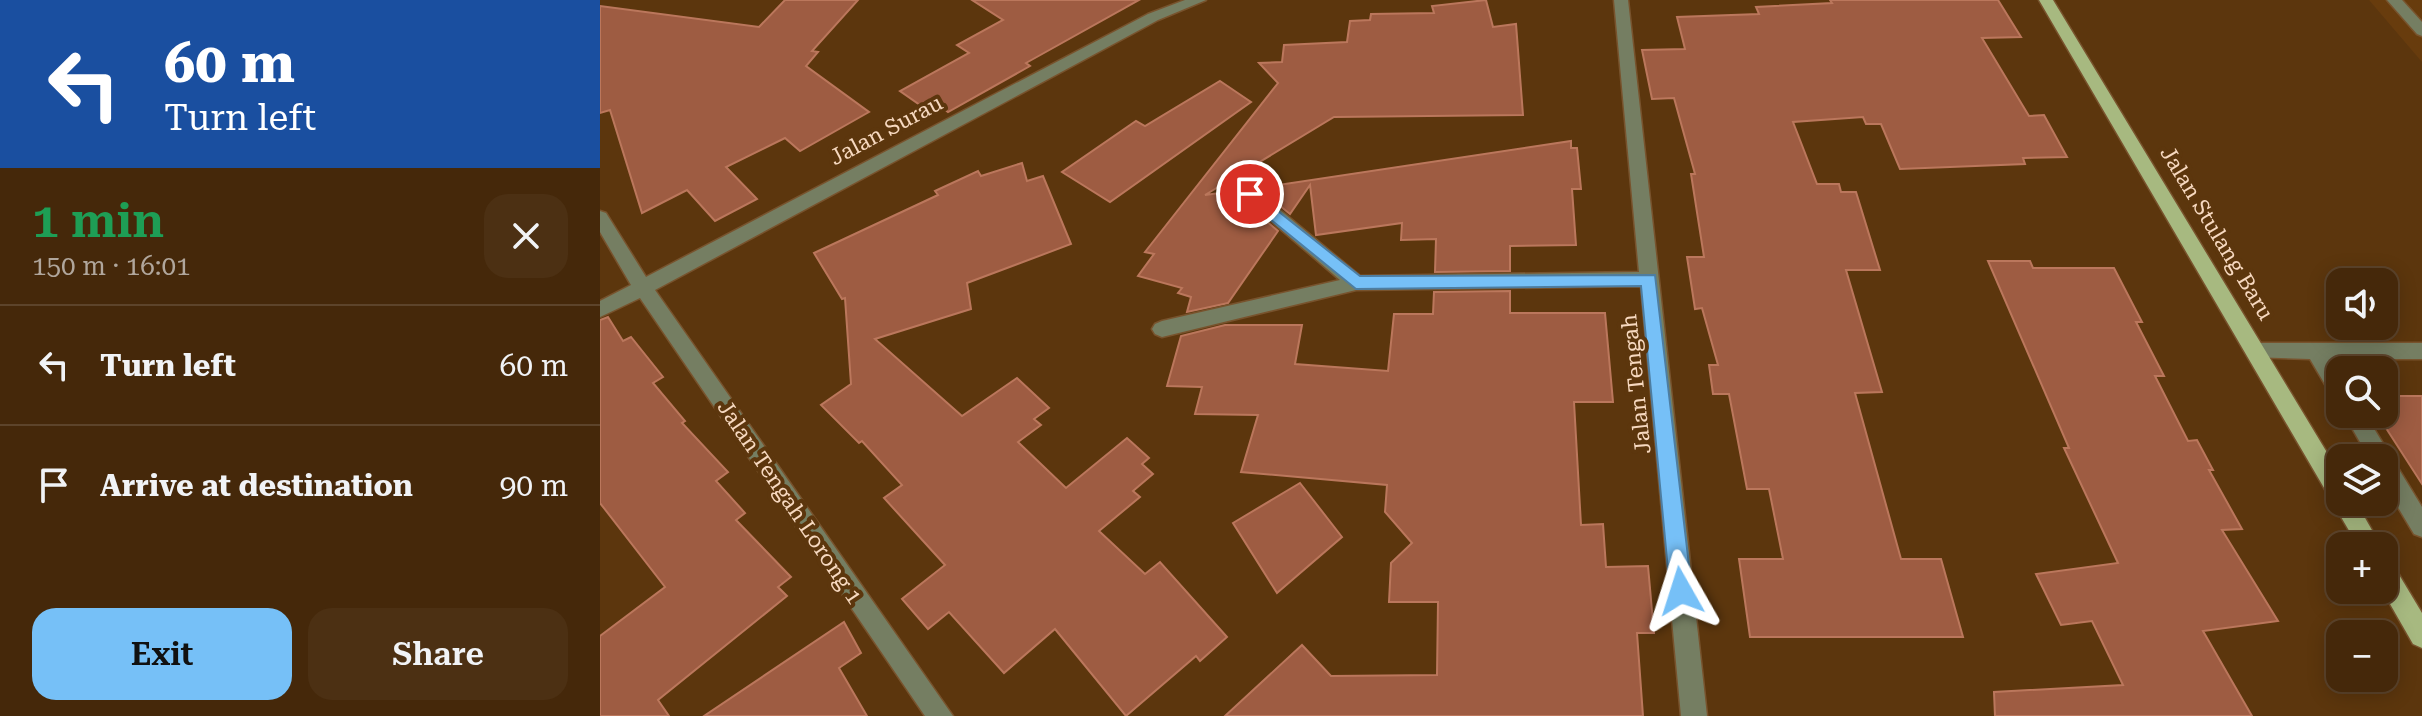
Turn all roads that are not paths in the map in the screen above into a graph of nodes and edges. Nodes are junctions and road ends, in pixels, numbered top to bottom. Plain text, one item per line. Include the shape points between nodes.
1 (1199, 0) edge
2 (1621, 0) edge
3 (2046, 0) edge
4 (2394, 0) edge
5 (2422, 31) edge
6 (1250, 194) dead end
7 (600, 217) edge
8 (1649, 279) junction
9 (1356, 283) junction
10 (642, 286) junction
11 (600, 310) edge
12 (1162, 329) dead end
13 (2257, 351) junction
14 (2316, 351) junction
15 (2422, 351) edge
16 (2326, 368) edge
17 (2326, 470) edge
18 (2398, 487) edge
19 (2422, 527) edge
20 (2398, 595) edge
21 (2422, 636) edge
22 (940, 716) edge
23 (1694, 716) edge

1 - 10 street, Jalan Surau via 1153,17
2 - 8 street, Jalan Tengah
3 - 13 main road, Jalan Stulang Baru
4 - 5 street
6 - 9 street
7 - 10 street, Jalan Tengah Lorong 1
8 - 9 street
8 - 23 street, Jalan Tengah
9 - 12 street
10 - 11 street, Jalan Surau
10 - 22 street, Jalan Tengah Lorong 1
13 - 14 street
13 - 17 main road, Jalan Stulang Baru
14 - 15 street
14 - 16 street
18 - 19 street
20 - 21 main road

